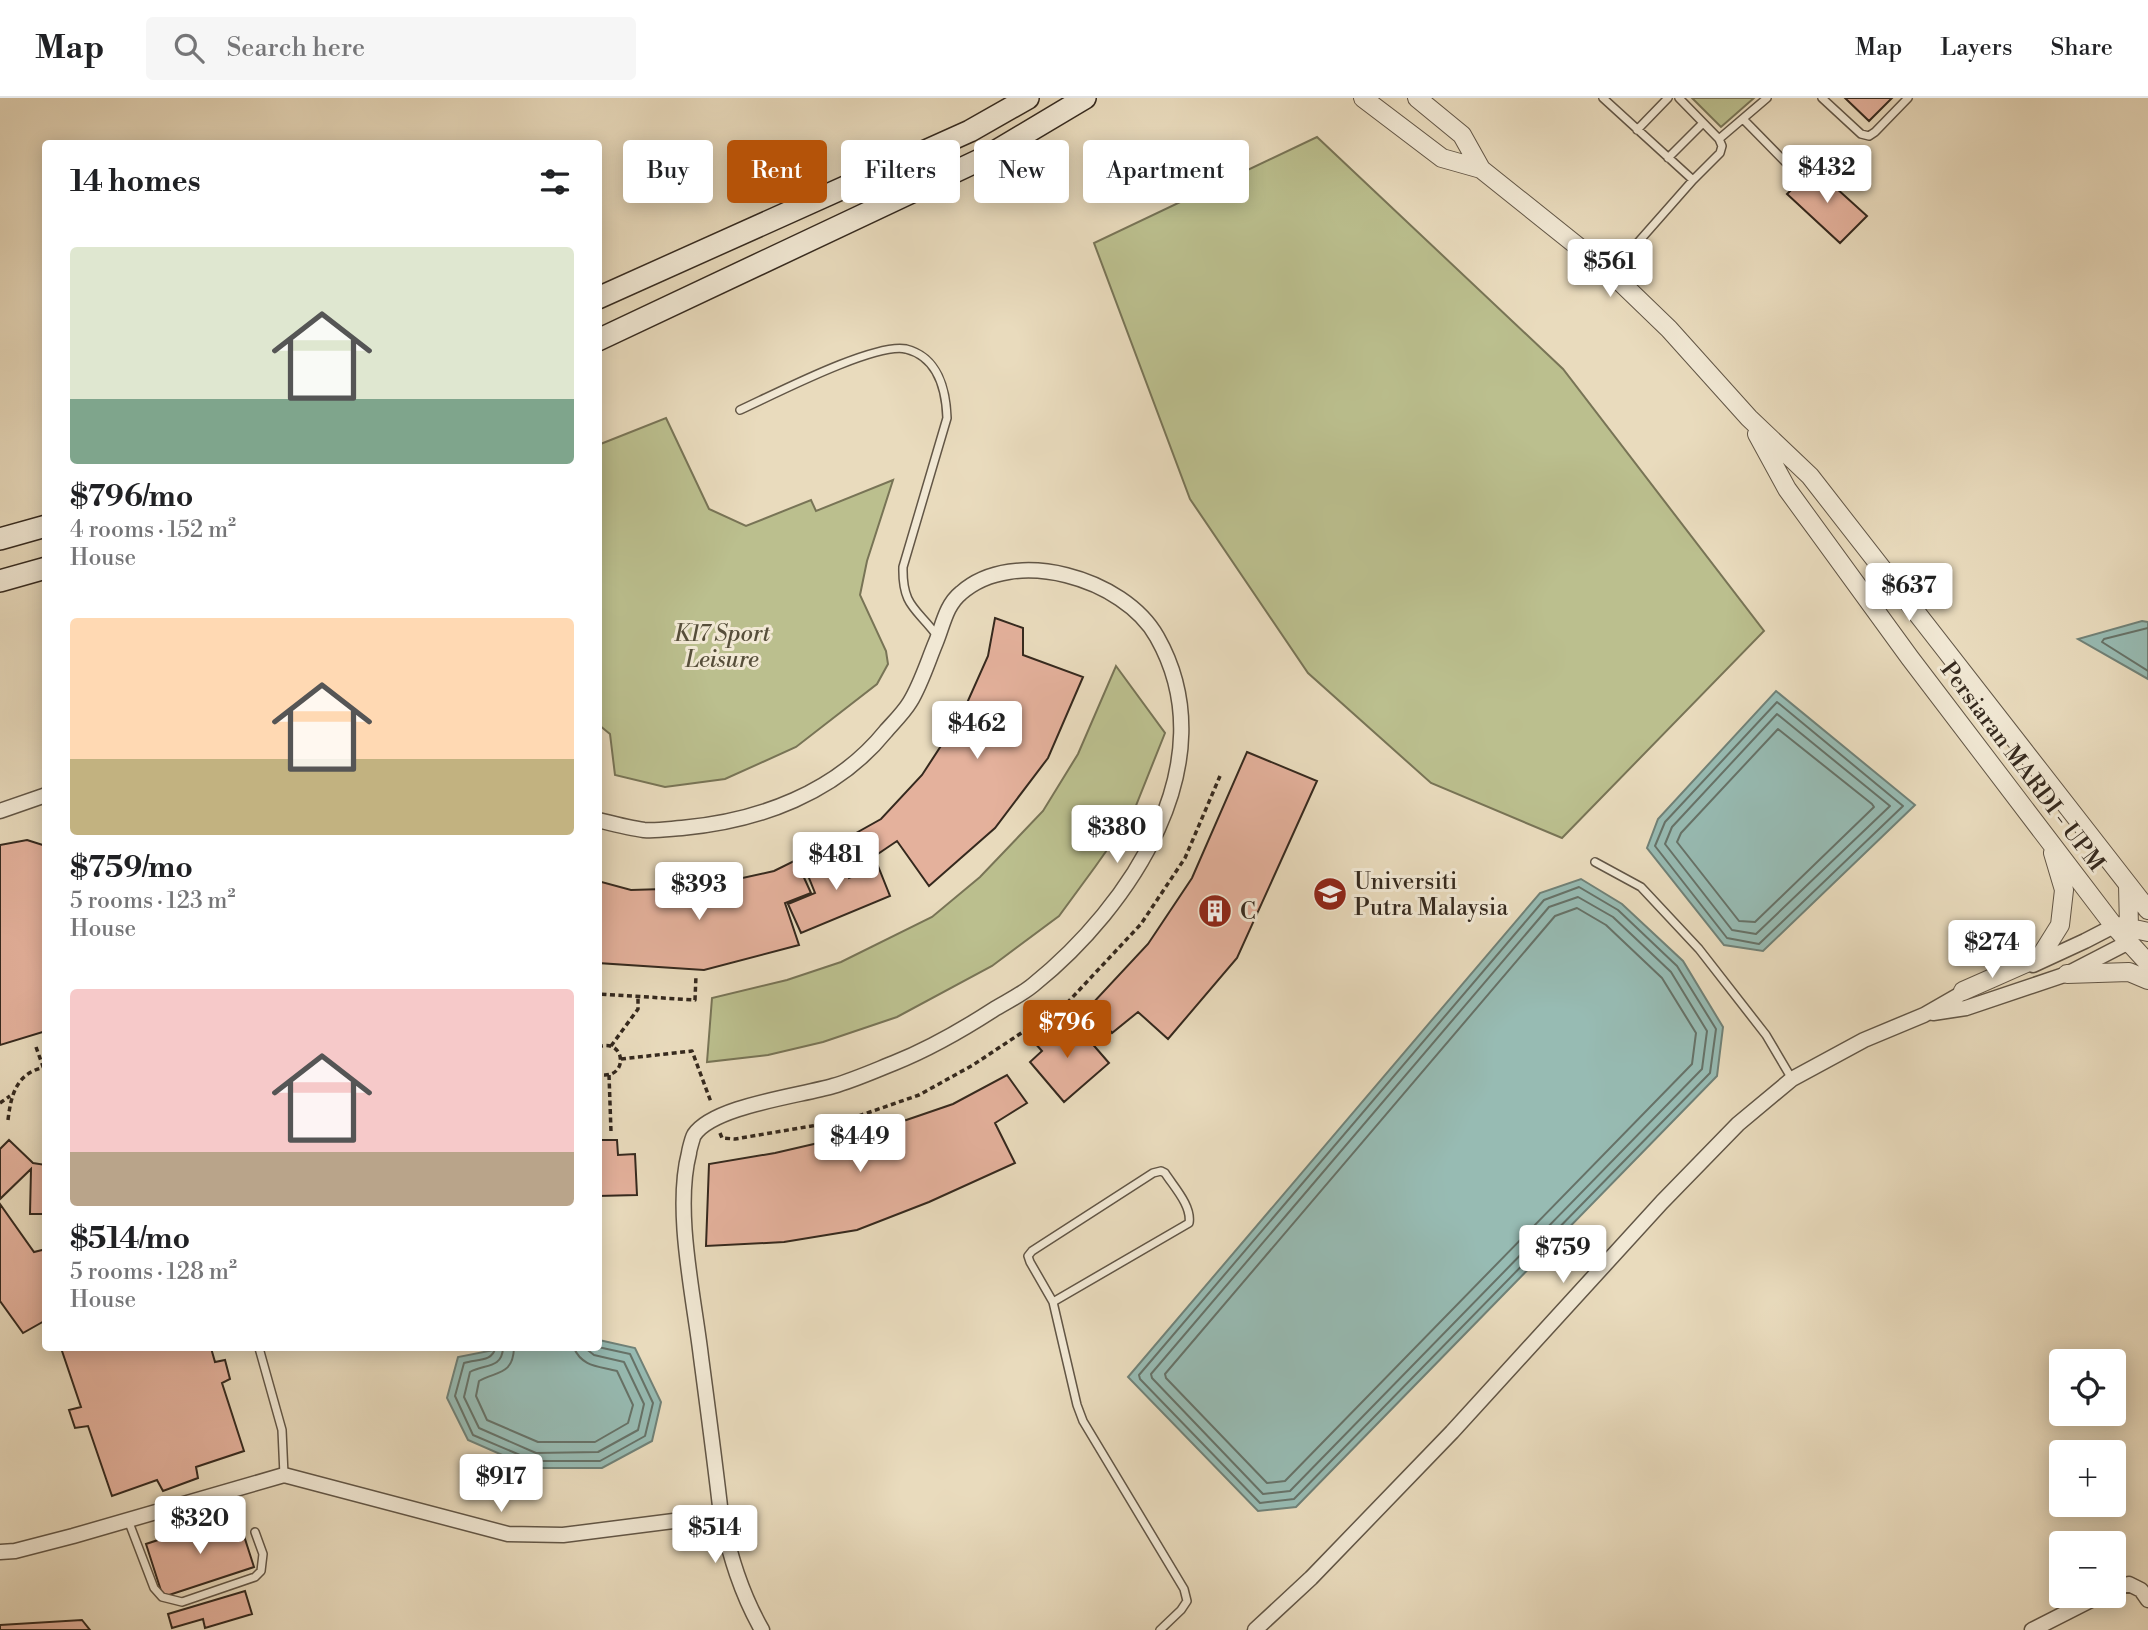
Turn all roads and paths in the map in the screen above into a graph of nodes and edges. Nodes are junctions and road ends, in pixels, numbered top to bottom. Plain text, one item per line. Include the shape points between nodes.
1 (1028, 98) edge
2 (1085, 98) edge
3 (1363, 98) edge
4 (1417, 98) edge
5 (1603, 98) edge
6 (1668, 98) edge
7 (1679, 98) edge
8 (1767, 98) edge
9 (1822, 98) edge
10 (1908, 98) edge
11 (1743, 119) junction
12 (1703, 123) junction
13 (1637, 130) junction
14 (1719, 139) junction
15 (1668, 158) junction
16 (1481, 169) junction
17 (1797, 174) dead end
18 (1693, 180) junction
19 (1611, 273) junction
20 (602, 296) edge
21 (602, 338) edge
22 (740, 410) dead end
23 (1749, 418) junction
24 (42, 527) edge
25 (0, 540) edge
26 (42, 569) edge
27 (0, 581) edge
28 (938, 638) junction
29 (42, 796) edge
30 (0, 811) edge
31 (602, 821) edge
32 (2049, 840) junction
33 (1595, 862) dead end
34 (2128, 885) junction
35 (2148, 910) edge
36 (2123, 932) junction
37 (2148, 932) edge
38 (2148, 964) edge
39 (2067, 974) junction
40 (696, 975) dead end
41 (2148, 980) edge
42 (1963, 991) junction
43 (602, 994) edge
44 (638, 996) junction
45 (1924, 1015) junction
46 (611, 1046) junction
47 (36, 1047) dead end
48 (602, 1047) edge
49 (621, 1059) junction
50 (42, 1062) edge
51 (42, 1068) edge
52 (602, 1074) edge
53 (609, 1075) junction
54 (1792, 1079) junction
55 (11, 1096) junction
56 (0, 1103) edge
57 (716, 1117) junction
58 (8, 1120) dead end
59 (611, 1132) dead end
60 (1054, 1302) junction
61 (259, 1351) edge
62 (284, 1475) junction
63 (721, 1515) junction
64 (128, 1520) junction
65 (255, 1532) dead end
66 (0, 1552) edge
67 (2126, 1585) edge
68 (2148, 1600) edge
69 (2081, 1608) edge
70 (2056, 1625) edge
71 (762, 1630) edge
72 (1160, 1630) edge
73 (1255, 1630) edge
74 (2032, 1630) edge

1 - 20 main road via 970,131
2 - 21 main road via 986,157
3 - 16 street, Persiaran MARDI - UPM via 1441,158
4 - 16 street, Persiaran MARDI - UPM via 1462,135
5 - 13 lane
6 - 13 lane
7 - 12 lane
8 - 11 lane
9 - 10 lane via 1861,134 1868,135
11 - 14 lane
11 - 17 lane
12 - 14 lane
12 - 15 lane
13 - 15 lane
14 - 18 lane via 1720,153
15 - 18 lane
16 - 19 street, Persiaran MARDI - UPM
18 - 19 lane
19 - 23 street, Persiaran MARDI - UPM
22 - 28 lane via 879,352 905,349 923,357 938,374 947,418 902,567 908,603
23 - 32 street, Persiaran MARDI - UPM via 1787,489
23 - 34 street, Persiaran MARDI - UPM via 1810,476
24 - 25 main road
26 - 27 main road
28 - 31 street via 910,703 867,755 835,779 798,799 717,825 648,831
28 - 57 street via 956,597 980,578 1004,571 1062,574 1128,604 1152,629 1167,655 1178,696 1183,729 1166,813 1111,907 1031,987 900,1061 835,1086
29 - 30 street
32 - 36 street, Persiaran MARDI - UPM
32 - 42 street via 2064,890 2060,925 2040,957
33 - 54 lane via 1641,887 1699,949 1766,1035
34 - 35 street, Persiaran MARDI - UPM
34 - 36 street
36 - 37 street
36 - 38 street, Persiaran MARDI - UPM
36 - 39 street
36 - 42 street via 2085,941
39 - 41 street via 2129,972
39 - 45 street via 1966,1008
40 - 44 path via 695,1000
42 - 45 street
43 - 44 path
44 - 46 path via 638,1009
45 - 54 street via 1864,1040
46 - 48 path
46 - 49 path
47 - 50 path
49 - 53 path via 618,1069
49 - 57 path via 692,1051
51 - 55 path via 25,1075
52 - 53 path
53 - 59 path
54 - 73 street via 1738,1124 1452,1432
55 - 56 path
55 - 58 path
57 - 63 street via 693,1135 684,1192
60 - 60 lane via 1030,1262 1032,1251 1153,1173 1165,1173 1187,1209 1189,1223
60 - 72 lane via 1083,1421 1184,1589 1187,1601
61 - 62 lane via 282,1430
62 - 63 street via 508,1534 563,1535
62 - 64 street
63 - 71 street via 735,1571
64 - 65 lane via 154,1588 162,1597 182,1602 255,1577 264,1563
64 - 66 street
67 - 68 street via 2141,1590
69 - 70 street
70 - 74 street

